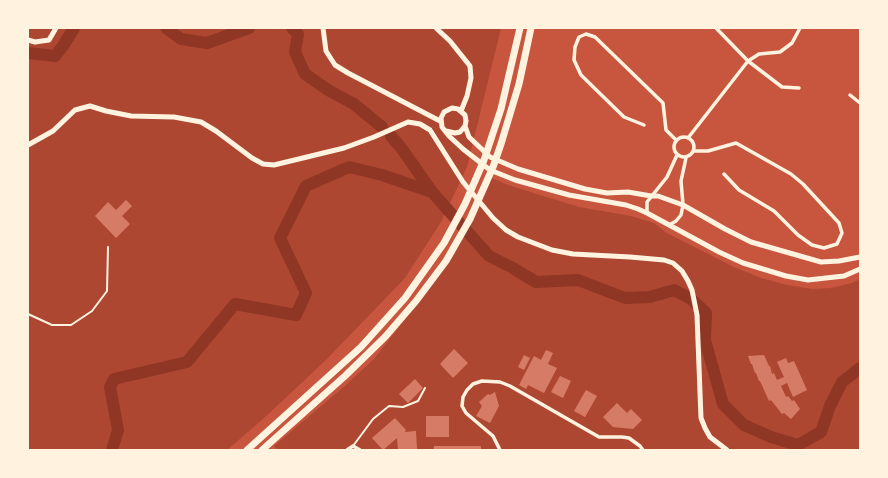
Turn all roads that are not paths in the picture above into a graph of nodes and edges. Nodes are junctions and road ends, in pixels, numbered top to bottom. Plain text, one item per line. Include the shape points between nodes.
1 (56, 28) edge
2 (323, 28) edge
3 (436, 28) edge
4 (520, 28) edge
5 (531, 28) edge
6 (716, 28) edge
7 (800, 28) edge
8 (28, 40) edge
9 (748, 61) junction
10 (799, 88) dead end
11 (850, 95) dead end
12 (860, 103) edge
13 (461, 111) junction
14 (440, 121) junction
15 (465, 126) junction
16 (644, 126) dead end
17 (446, 131) junction
18 (688, 138) junction
19 (676, 140) junction
20 (28, 144) edge
21 (694, 151) junction
22 (677, 155) junction
23 (686, 158) junction
24 (724, 174) dead end
25 (651, 196) junction
26 (683, 205) junction
27 (647, 213) junction
28 (669, 224) junction
29 (108, 247) dead end
30 (860, 257) edge
31 (860, 269) edge
32 (28, 314) edge
33 (425, 388) dead end
34 (353, 446) junction
35 (247, 450) edge
36 (262, 450) edge
37 (347, 450) edge
38 (360, 450) edge
39 (500, 450) edge
40 (644, 450) edge
41 (727, 450) edge

1 - 8 main road via 48,40
2 - 14 main road via 326,51 335,65
3 - 13 main road via 470,66 471,78
4 - 35 highway via 509,80 484,160 444,243 404,298 361,347
5 - 36 highway via 519,84 501,144 484,190 446,261 416,301 366,355
6 - 9 street
7 - 9 street via 792,44 780,52 760,54
9 - 10 street via 782,87
9 - 18 street
11 - 12 street
13 - 14 main road via 452,108 446,110
13 - 15 main road via 466,118
14 - 17 main road
15 - 17 main road via 460,132
15 - 25 main road via 469,136 490,156 518,169 585,189
16 - 19 street via 624,117 581,75 574,60 575,47 580,37 586,34 595,36 663,103 666,130
17 - 27 main road via 463,149 490,170 547,190 626,205
18 - 19 street
18 - 21 street via 692,141
19 - 22 street via 674,150
20 - 41 main road via 52,131 75,110 90,106 131,116 174,117 201,122 216,130 252,158 274,166 344,148 408,122 425,126 463,182 493,218 518,237 552,250 573,254 664,260 673,263 682,271 692,290 696,309 700,347 701,418 710,437
21 - 23 street
21 - 24 street via 708,151 736,144 791,174 839,223 842,233 837,244 824,248 812,245 774,211 739,190
22 - 23 street
22 - 25 street via 667,177
23 - 26 street via 681,181
25 - 26 main road
25 - 27 street via 646,202
26 - 28 street via 681,215
26 - 30 main road via 751,242 821,262
27 - 28 main road
28 - 31 main road via 743,263 786,276 808,280 844,276
29 - 32 lane via 107,291 92,311 72,325 52,325
33 - 34 lane via 418,401 403,407 389,406 373,419
34 - 37 street
34 - 38 street
39 - 40 street via 493,436 466,413 462,406 463,397 473,384 482,381 500,382 598,437 629,438

